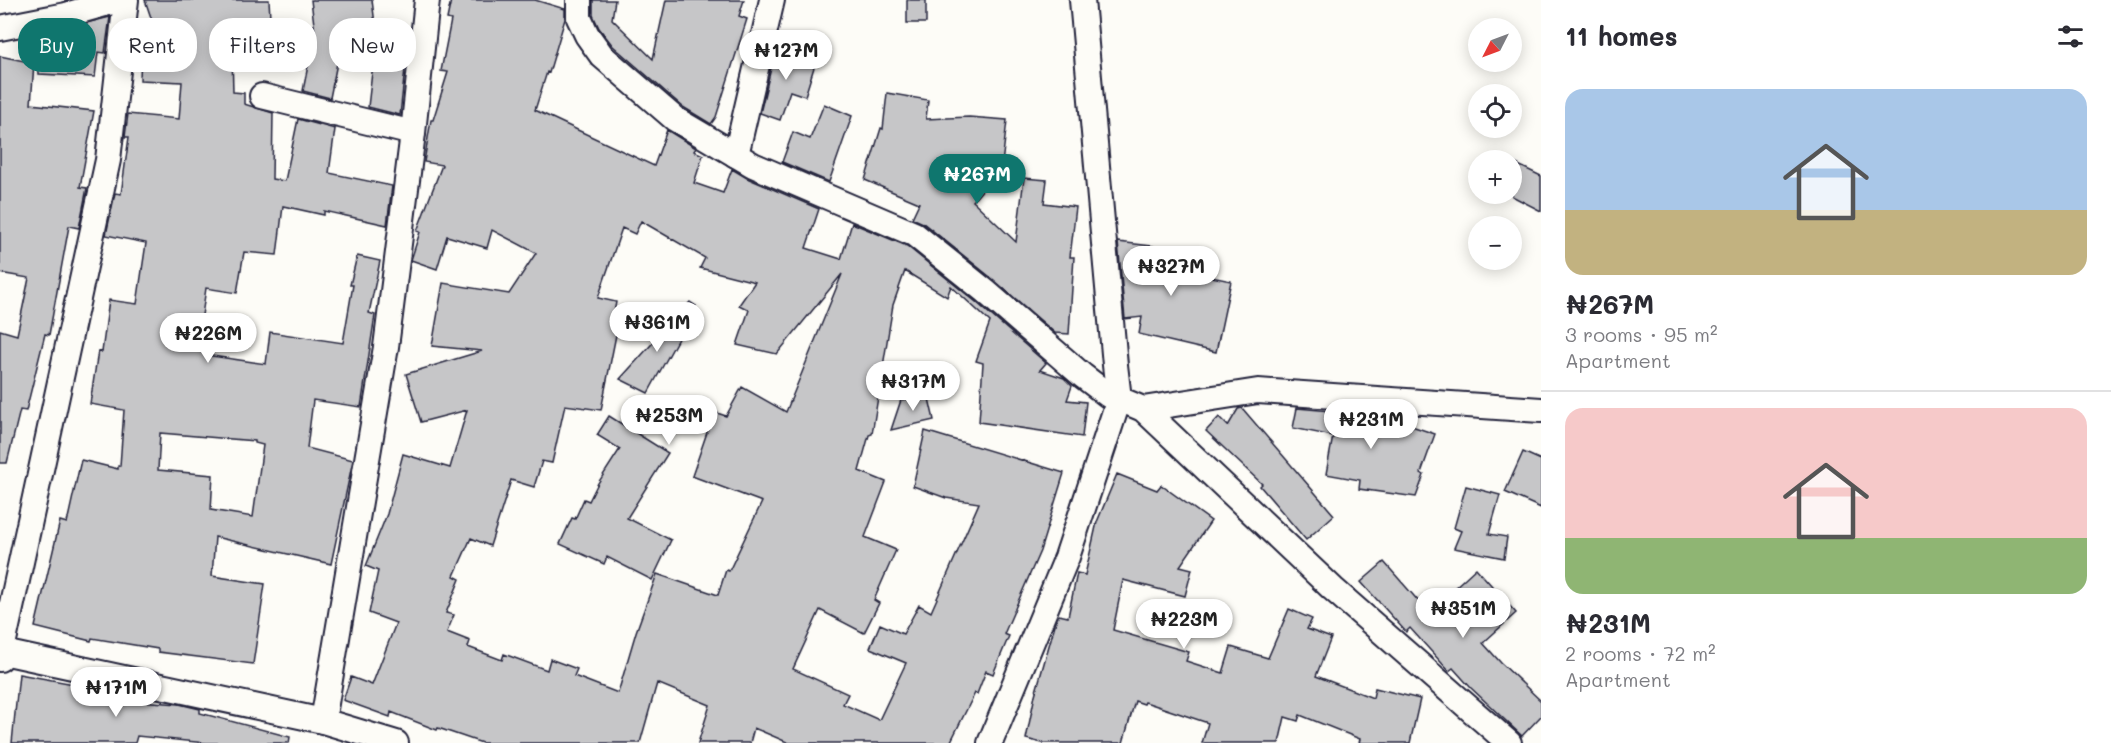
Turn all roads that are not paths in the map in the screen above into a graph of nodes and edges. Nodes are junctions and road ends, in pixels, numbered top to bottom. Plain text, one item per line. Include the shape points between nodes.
1 (119, 0) edge
2 (126, 0) edge
3 (427, 0) edge
4 (579, 0) edge
5 (772, 0) edge
6 (1082, 0) edge
7 (0, 28) edge
8 (262, 96) dead end
9 (413, 133) junction
10 (736, 155) junction
11 (1119, 399) junction
12 (1143, 409) junction
13 (1541, 411) edge
14 (1, 656) edge
15 (323, 721) junction
16 (396, 743) edge
17 (990, 743) edge
18 (1509, 743) edge

1 - 7 street
2 - 14 street via 108,160
3 - 9 street
4 - 10 street via 579,18 602,56 675,119
5 - 10 street
6 - 11 street
8 - 9 street
9 - 15 street via 386,347
10 - 11 street via 914,234 1083,376
11 - 12 street
11 - 17 street via 1067,557
12 - 13 street via 1258,391
12 - 18 street via 1333,589
14 - 15 street
15 - 16 street

